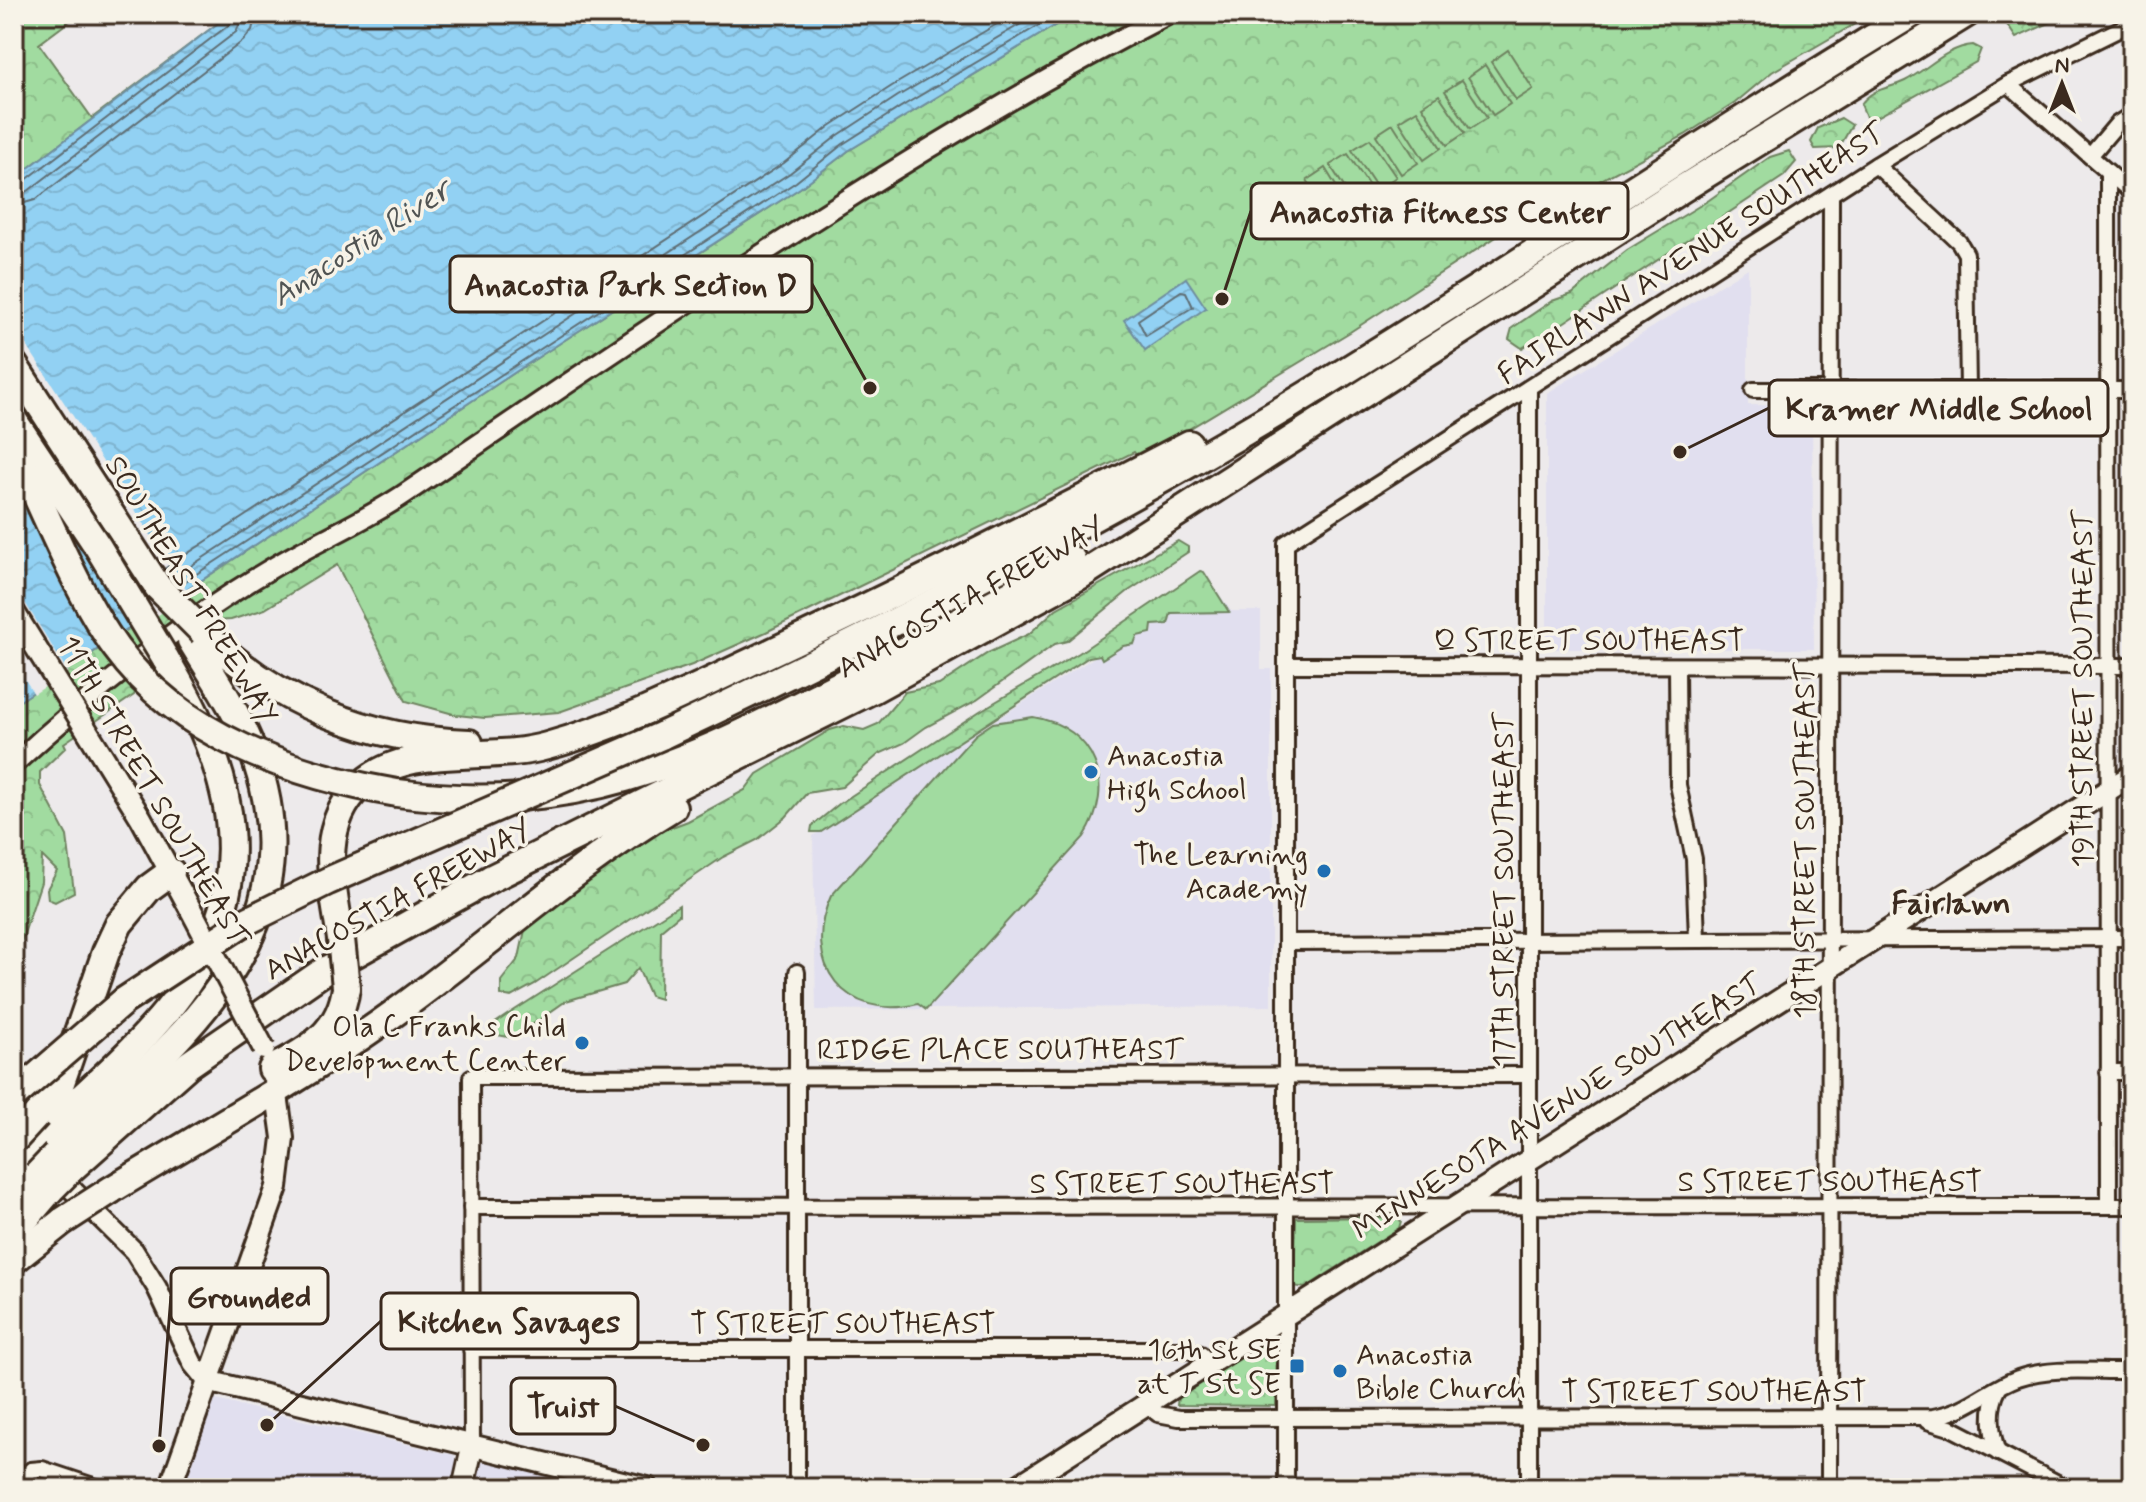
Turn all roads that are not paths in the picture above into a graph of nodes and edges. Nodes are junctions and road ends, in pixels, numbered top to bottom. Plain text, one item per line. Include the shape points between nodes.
1 (1169, 14) edge
2 (1912, 14) edge
3 (1966, 14) edge
4 (2132, 23) edge
5 (2008, 84) junction
6 (2132, 114) edge
7 (2090, 156) junction
8 (1876, 165) junction
9 (2108, 172) junction
10 (2132, 193) edge
11 (1831, 194) junction
12 (1430, 320) junction
13 (14, 365) edge
14 (1529, 388) junction
15 (1753, 390) dead end
16 (1831, 390) junction
17 (1968, 390) junction
18 (2108, 390) junction
19 (2132, 390) edge
20 (1348, 406) junction
21 (14, 421) edge
22 (14, 447) edge
23 (14, 612) edge
24 (197, 636) junction
25 (1286, 665) junction
26 (1529, 666) junction
27 (1677, 666) junction
28 (1830, 666) junction
29 (2108, 666) junction
30 (2132, 666) edge
31 (830, 712) junction
32 (625, 717) junction
33 (14, 764) edge
34 (2132, 775) edge
35 (2108, 790) junction
36 (171, 872) junction
37 (1829, 938) junction
38 (1874, 938) junction
39 (2108, 938) junction
40 (2132, 938) edge
41 (1530, 939) junction
42 (1697, 939) junction
43 (1287, 942) junction
44 (1830, 969) junction
45 (797, 972) dead end
46 (271, 1069) junction
47 (2108, 1072) junction
48 (2132, 1072) edge
49 (1529, 1075) junction
50 (797, 1076) junction
51 (1287, 1076) junction
52 (14, 1096) edge
53 (35, 1154) edge
54 (1529, 1160) junction
55 (14, 1204) edge
56 (2109, 1206) junction
57 (2132, 1206) edge
58 (471, 1207) junction
59 (1829, 1207) junction
60 (1452, 1208) junction
61 (1529, 1208) junction
62 (797, 1209) junction
63 (1286, 1209) junction
64 (14, 1232) edge
65 (14, 1260) edge
66 (1286, 1313) junction
67 (471, 1349) junction
68 (798, 1349) junction
69 (1210, 1363) junction
70 (2132, 1371) edge
71 (207, 1381) junction
72 (1999, 1388) junction
73 (1147, 1405) junction
74 (1529, 1417) junction
75 (1829, 1417) junction
76 (1286, 1418) junction
77 (1908, 1418) junction
78 (472, 1448) junction
79 (1998, 1453) junction
80 (16, 1488) edge
81 (99, 1488) edge
82 (170, 1488) edge
83 (463, 1488) edge
84 (647, 1488) edge
85 (797, 1488) edge
86 (1015, 1488) edge
87 (1286, 1488) edge
88 (1529, 1488) edge
89 (1829, 1488) edge
90 (2067, 1488) edge

1 - 33 street via 854,194 392,502 219,601 167,635
2 - 12 highway, ANACOSTIA FREEWAY
3 - 20 highway, ANACOSTIA FREEWAY via 1682,189
4 - 5 street, FAIRLAWN AVENUE SOUTHEAST
5 - 7 street
5 - 8 street, FAIRLAWN AVENUE SOUTHEAST
6 - 7 street
7 - 9 street
8 - 11 street, FAIRLAWN AVENUE SOUTHEAST
8 - 17 street via 1966,254
9 - 10 street
9 - 18 street, 19TH STREET SOUTHEAST
11 - 14 street, FAIRLAWN AVENUE SOUTHEAST
11 - 16 street, 18TH STREET SOUTHEAST
12 - 32 highway via 968,558
12 - 52 highway, ANACOSTIA FREEWAY, bridge via 1234,438 866,637 661,736 243,923 124,1001
13 - 24 highway, SOUTHEAST FREEWAY, bridge via 158,587
14 - 25 street, FAIRLAWN AVENUE SOUTHEAST via 1286,543
14 - 26 street, 17TH STREET SOUTHEAST
15 - 16 street
16 - 17 street
16 - 28 street, 18TH STREET SOUTHEAST
17 - 18 street
18 - 19 street
18 - 29 street, 19TH STREET SOUTHEAST
20 - 22 highway, bridge via 977,612 679,762 613,783 479,799 397,793 329,778 262,755 190,719 153,690 102,626
20 - 31 highway, ANACOSTIA FREEWAY via 1081,575
21 - 53 highway, SOUTHEAST FREEWAY, bridge via 104,557 206,730 225,785 230,844 223,902 209,946 178,996
23 - 36 main road, 11TH STREET SOUTHEAST, bridge
24 - 32 highway via 286,695 339,719 395,735 465,743 524,741
24 - 53 highway, SOUTHEAST FREEWAY via 260,775 268,857 257,916 233,972 199,1018
25 - 26 street, Q STREET SOUTHEAST
25 - 43 street
26 - 27 street, Q STREET SOUTHEAST
26 - 41 street, 17TH STREET SOUTHEAST
27 - 28 street, Q STREET SOUTHEAST
27 - 42 street via 1678,785 1694,859
28 - 29 street, Q STREET SOUTHEAST
28 - 37 street, 18TH STREET SOUTHEAST
29 - 30 street, Q STREET SOUTHEAST
29 - 35 street, 19TH STREET SOUTHEAST
31 - 46 highway via 591,859 409,1003
31 - 53 highway, ANACOSTIA FREEWAY via 476,887 324,971 188,1065
32 - 46 highway, bridge via 538,749 396,764 362,783 342,808 331,839 346,987 340,1012 310,1049
34 - 35 main road, MINNESOTA AVENUE SOUTHEAST
35 - 38 main road, MINNESOTA AVENUE SOUTHEAST
35 - 39 street, 19TH STREET SOUTHEAST
36 - 46 main road, 11TH STREET SOUTHEAST, bridge
36 - 53 highway via 149,888 119,924
37 - 38 street
37 - 42 street
37 - 44 street, 18TH STREET SOUTHEAST
38 - 39 street
38 - 44 main road, MINNESOTA AVENUE SOUTHEAST
39 - 40 street
39 - 47 street, 19TH STREET SOUTHEAST
41 - 42 street
41 - 43 street
41 - 49 street, 17TH STREET SOUTHEAST
43 - 51 street
44 - 54 main road, MINNESOTA AVENUE SOUTHEAST
44 - 59 street, 18TH STREET SOUTHEAST
45 - 50 street
46 - 65 highway, bridge
46 - 71 main road via 282,1126 281,1170
47 - 48 street
47 - 56 street, 19TH STREET SOUTHEAST
49 - 51 street, RIDGE PLACE SOUTHEAST
49 - 54 street, 17TH STREET SOUTHEAST
50 - 51 street, RIDGE PLACE SOUTHEAST
50 - 58 street, RIDGE PLACE SOUTHEAST via 471,1077
50 - 62 street
51 - 63 street
53 - 55 highway, SOUTHEAST FREEWAY
53 - 64 highway, ANACOSTIA FREEWAY
53 - 71 street via 134,1251
54 - 60 main road, MINNESOTA AVENUE SOUTHEAST
54 - 61 street, 17TH STREET SOUTHEAST
56 - 57 street, S STREET SOUTHEAST
56 - 59 street, S STREET SOUTHEAST
58 - 62 street, S STREET SOUTHEAST
58 - 67 street
59 - 61 street, S STREET SOUTHEAST
59 - 75 street, 18TH STREET SOUTHEAST
60 - 61 street, S STREET SOUTHEAST
60 - 63 street, S STREET SOUTHEAST
60 - 66 main road, MINNESOTA AVENUE SOUTHEAST
61 - 74 street, 17TH STREET SOUTHEAST
62 - 63 street, S STREET SOUTHEAST
62 - 68 street
63 - 66 street
66 - 69 main road, MINNESOTA AVENUE SOUTHEAST
66 - 76 street
67 - 68 street, T STREET SOUTHEAST
67 - 78 street
68 - 69 street, T STREET SOUTHEAST via 1184,1349
68 - 85 street
69 - 73 main road, MINNESOTA AVENUE SOUTHEAST
70 - 72 street, T STREET SOUTHEAST via 2041,1372
71 - 78 main road
71 - 82 main road
72 - 77 street, T STREET SOUTHEAST via 1954,1413
72 - 79 street via 1992,1415
73 - 76 street, T STREET SOUTHEAST via 1172,1418
73 - 86 main road, MINNESOTA AVENUE SOUTHEAST
74 - 75 street, T STREET SOUTHEAST
74 - 76 street, T STREET SOUTHEAST
74 - 88 street, 17TH STREET SOUTHEAST
75 - 77 street, T STREET SOUTHEAST
75 - 89 street, 18TH STREET SOUTHEAST
76 - 87 street
77 - 79 street via 1953,1429
78 - 83 main road
78 - 84 main road
79 - 90 street
80 - 81 street via 31,1470 42,1469

